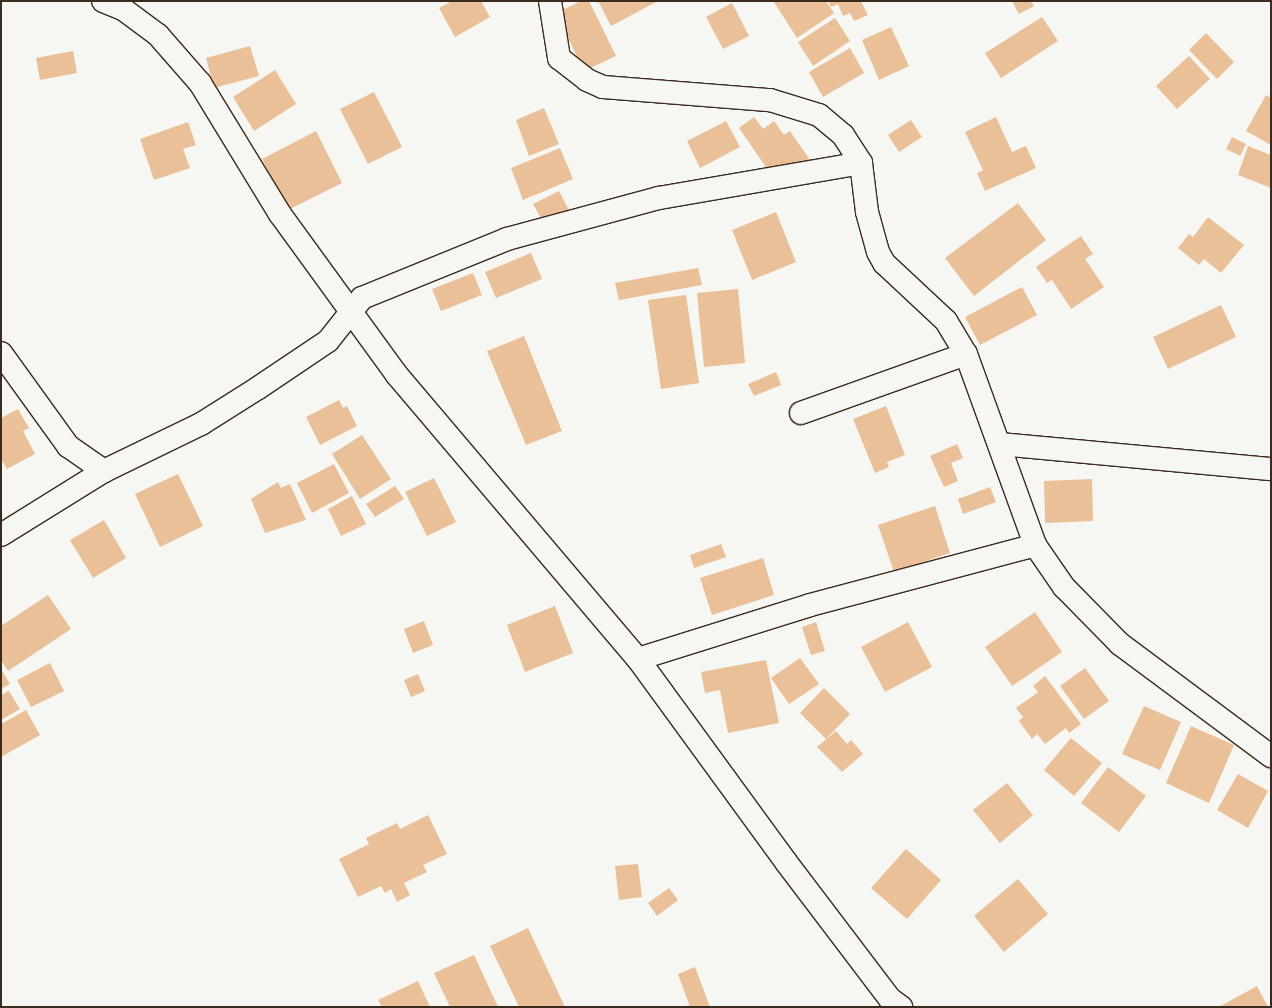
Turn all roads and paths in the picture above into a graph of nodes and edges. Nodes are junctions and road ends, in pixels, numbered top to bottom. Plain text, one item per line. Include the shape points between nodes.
1 (103, 1) edge
2 (550, 1) edge
3 (861, 164) junction
4 (350, 312) junction
5 (1, 353) edge
6 (966, 354) junction
7 (801, 413) dead end
8 (1000, 444) junction
9 (1271, 469) edge
10 (104, 471) junction
11 (1, 535) edge
12 (1036, 545) junction
13 (638, 659) junction
14 (1271, 756) edge
15 (901, 1007) edge

1 - 4 street via 123,9 158,35 200,83 280,214
2 - 3 street via 559,58 586,80 603,87 770,100 811,112 843,134
3 - 4 street via 659,198 507,238 362,298
3 - 6 street via 867,212 878,252 900,279 946,321
4 - 10 street via 328,341 258,388 201,424
4 - 13 street via 397,376
5 - 10 street via 68,446
6 - 7 street
6 - 8 street
8 - 9 street
8 - 12 street
10 - 11 street
12 - 13 street via 810,605
12 - 14 street via 1064,586 1120,644
13 - 15 street via 786,862 890,999

